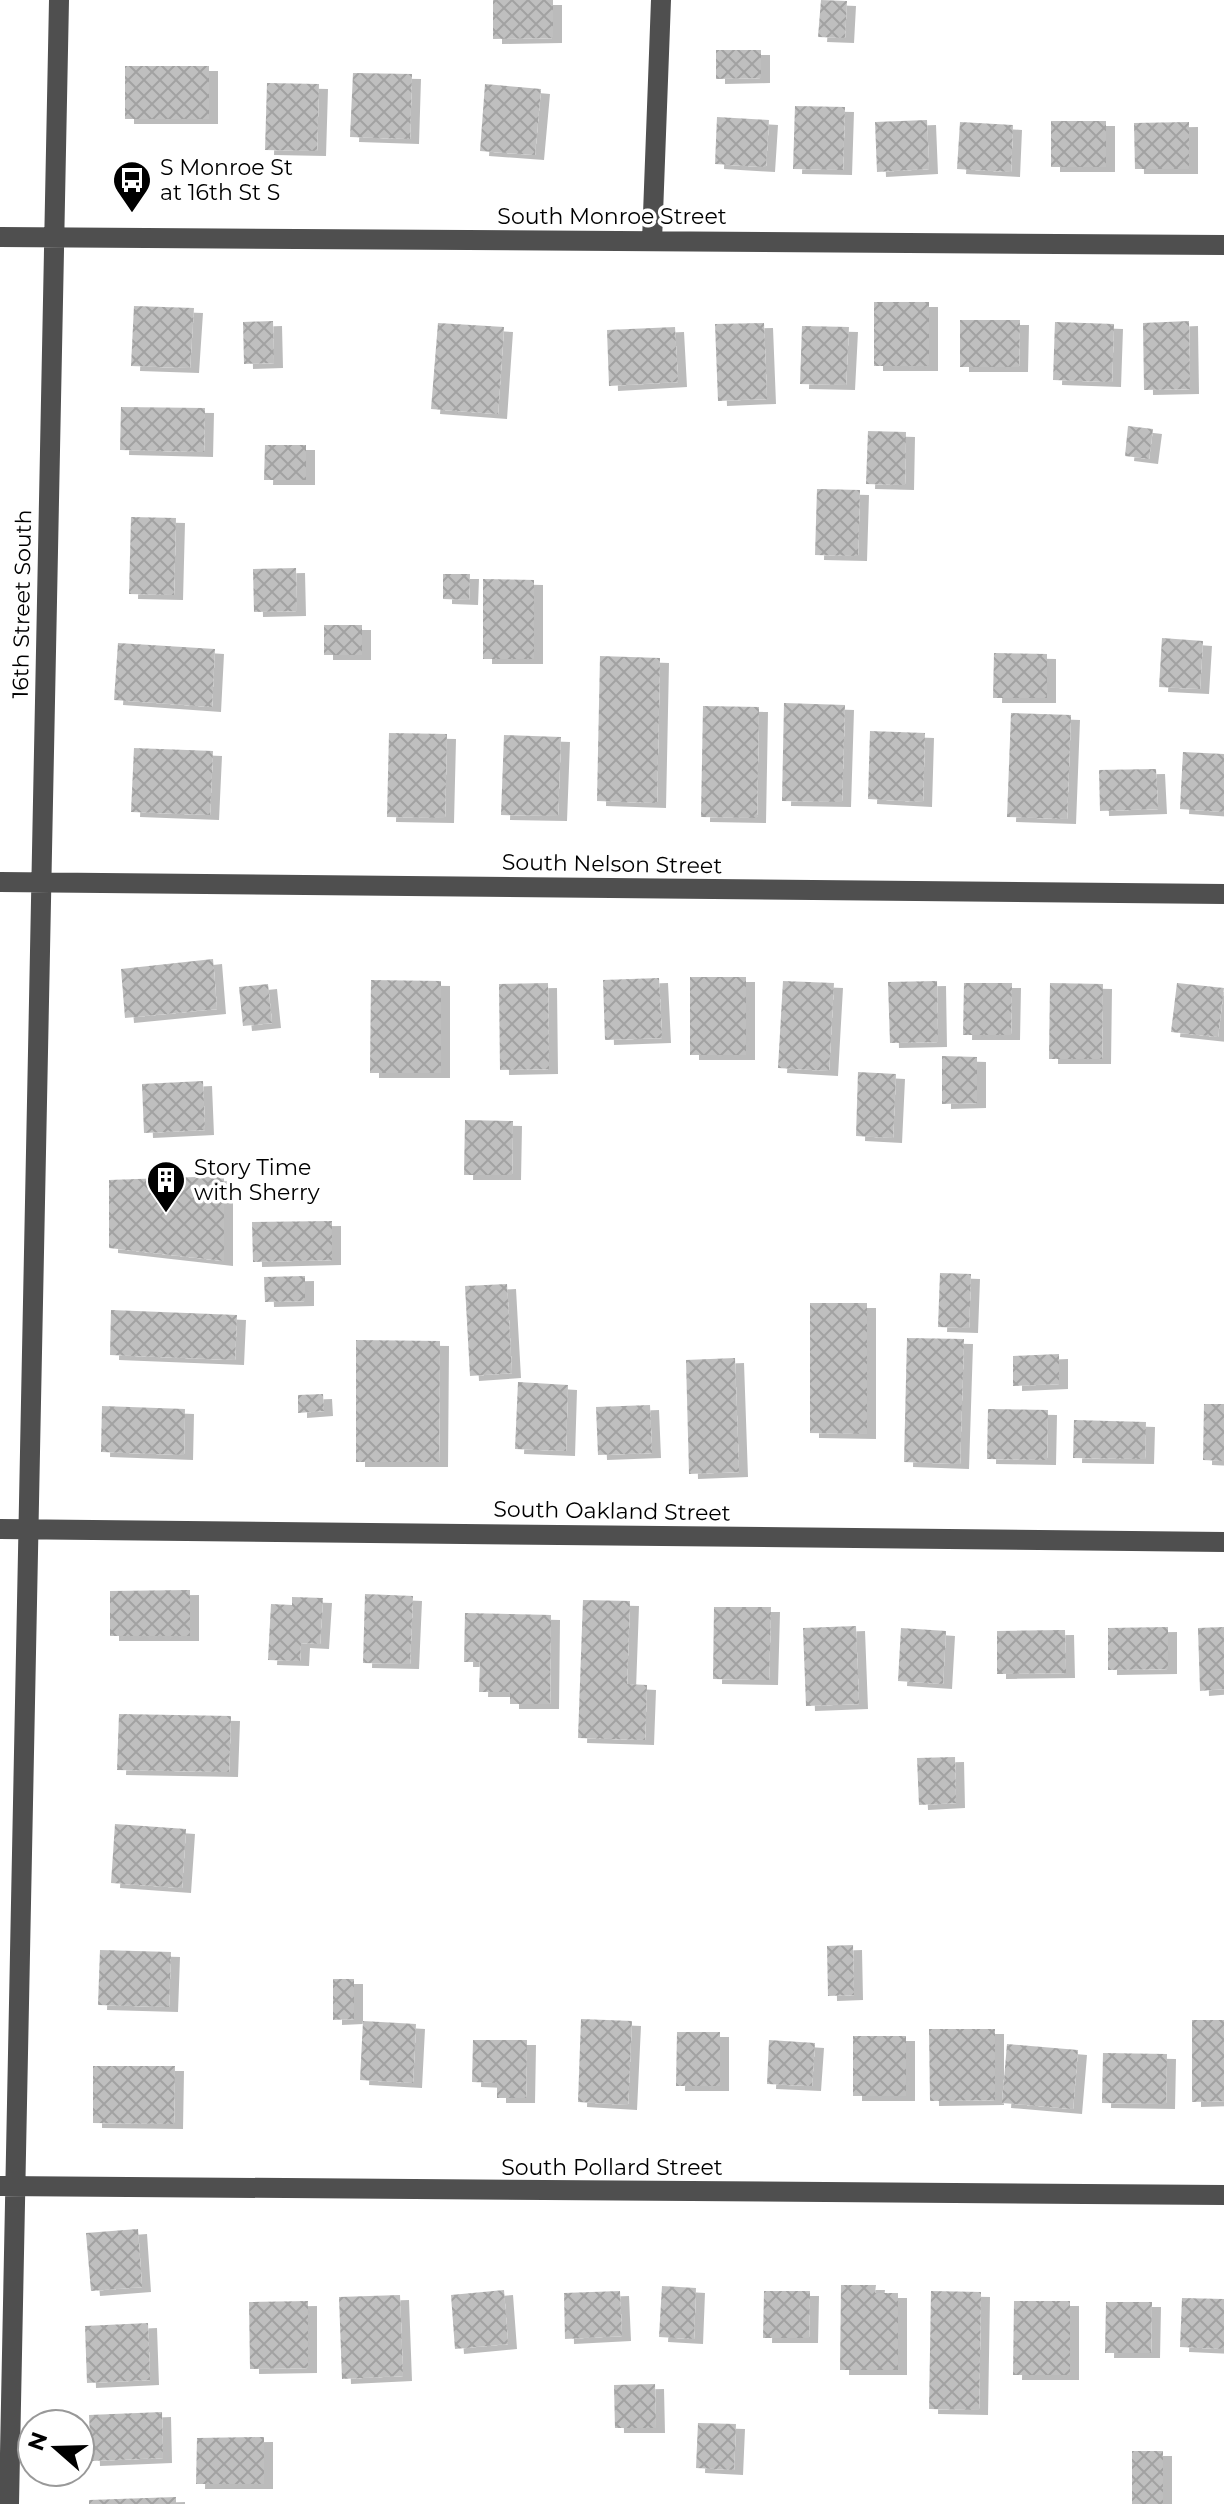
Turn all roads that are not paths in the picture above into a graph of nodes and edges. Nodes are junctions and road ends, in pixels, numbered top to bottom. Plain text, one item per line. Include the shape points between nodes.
1 (59, 0) edge
2 (661, 0) edge
3 (0, 237) edge
4 (54, 238) junction
5 (652, 241) junction
6 (1224, 245) edge
7 (0, 882) edge
8 (40, 883) junction
9 (1224, 894) edge
10 (0, 1529) edge
11 (28, 1529) junction
12 (1224, 1542) edge
13 (7, 2186) edge
14 (1224, 2195) edge
15 (9, 2504) edge

1 - 4 street, 16th Street South
2 - 5 street
3 - 4 street, South Monroe Street
4 - 5 street, South Monroe Street
4 - 8 street, 16th Street South
5 - 6 street, South Monroe Street
7 - 8 street, South Nelson Street
8 - 9 street, South Nelson Street
8 - 11 street, 16th Street South
10 - 11 street, South Oakland Street
11 - 12 street, South Oakland Street
11 - 13 street, 16th Street South
13 - 14 street, South Pollard Street
13 - 15 street, 16th Street South

